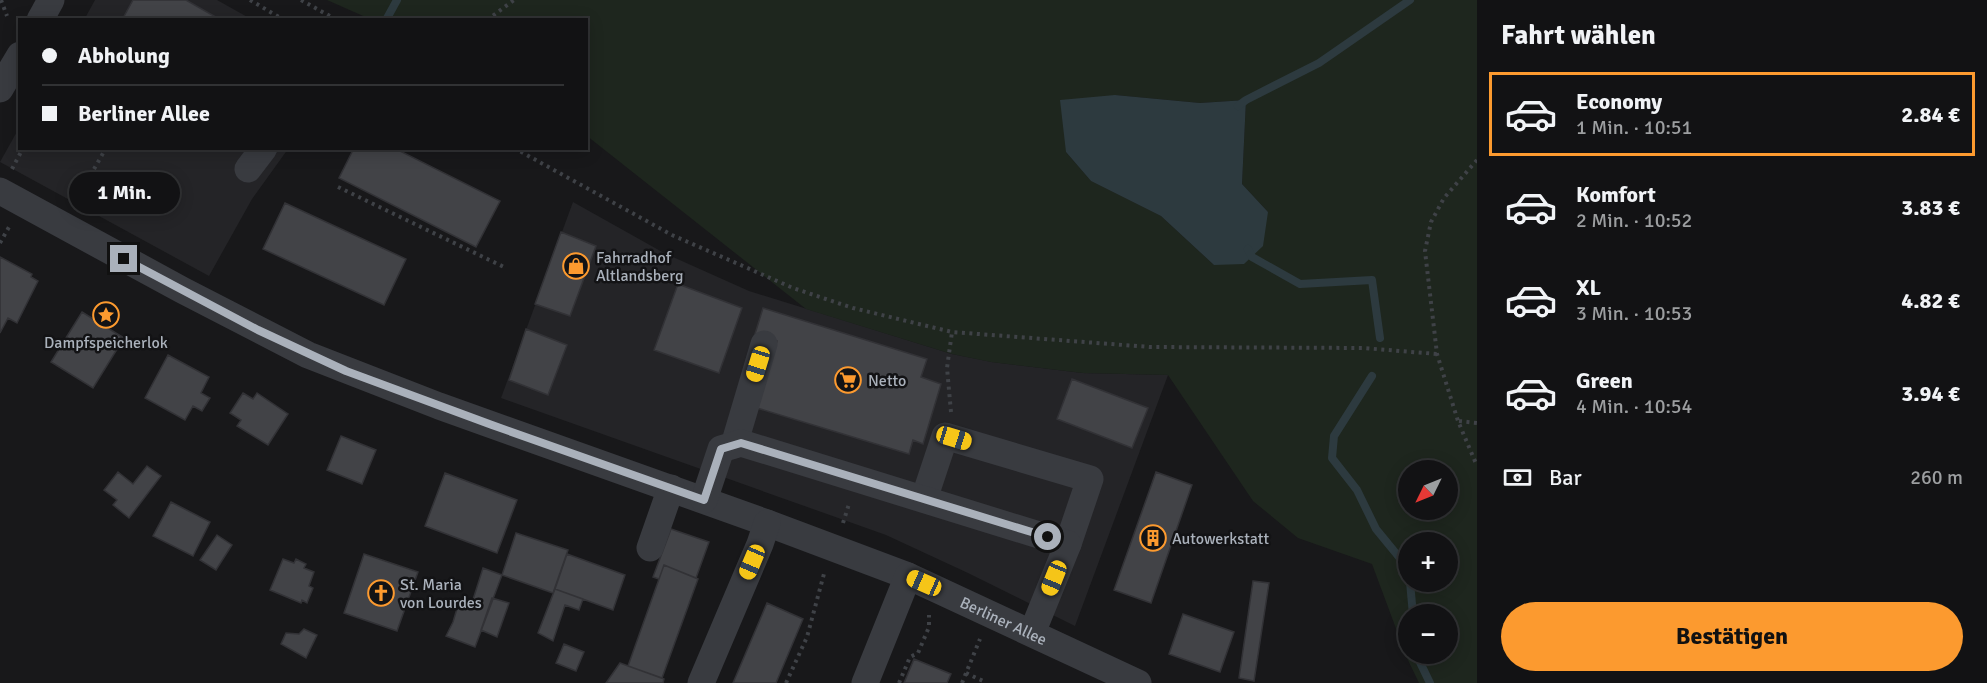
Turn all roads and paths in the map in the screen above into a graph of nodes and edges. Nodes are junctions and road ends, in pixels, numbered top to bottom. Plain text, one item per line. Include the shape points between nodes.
1 (1, 0) edge
2 (51, 0) edge
3 (250, 0) edge
4 (301, 0) edge
5 (514, 0) edge
6 (7, 16) dead end
7 (41, 18) edge
8 (281, 18) edge
9 (333, 18) edge
10 (490, 18) edge
11 (18, 58) edge
12 (0, 89) edge
13 (22, 150) edge
14 (105, 150) edge
15 (518, 150) edge
16 (1477, 160) edge
17 (94, 169) dead end
18 (5, 182) edge
19 (338, 187) dead end
20 (9, 226) dead end
21 (0, 243) edge
22 (504, 267) dead end
23 (952, 332) junction
24 (764, 344) dead end
25 (1437, 354) junction
26 (1458, 421) junction
27 (1477, 423) edge
28 (954, 438) junction
29 (734, 445) junction
30 (1477, 466) edge
31 (671, 488) junction
32 (924, 499) junction
33 (704, 500) junction
34 (767, 523) junction
35 (1068, 544) junction
36 (650, 548) dead end
37 (825, 570) dead end
38 (908, 576) junction
39 (930, 611) dead end
40 (1032, 633) junction
41 (982, 635) dead end
42 (966, 674) junction
43 (983, 681) dead end
44 (1132, 682) edge
45 (701, 683) edge
46 (786, 683) edge
47 (865, 683) edge
48 (899, 683) edge
49 (962, 683) edge

1 - 6 path
2 - 7 street
3 - 8 path
4 - 9 path
5 - 10 path
11 - 12 street
13 - 18 path
14 - 17 path
15 - 23 path via 672,235 793,288 853,308
16 - 25 path via 1444,198 1431,222 1425,251
18 - 31 street, Berliner Allee via 229,315 308,355
19 - 22 path
20 - 21 path
23 - 25 path via 1150,347 1363,348
23 - 28 path via 947,368
24 - 29 street
25 - 26 path
26 - 27 path
26 - 30 path
28 - 32 street via 945,436
28 - 35 street via 1090,479
29 - 32 street via 741,443
29 - 33 street via 721,449
31 - 33 street, Berliner Allee
31 - 36 street
32 - 35 street
33 - 34 street, Berliner Allee
34 - 38 street, Berliner Allee
34 - 45 street
35 - 40 street
37 - 46 path via 807,637
38 - 40 street, Berliner Allee
38 - 47 street
39 - 48 path via 929,627 918,653 910,657
40 - 44 street, Berliner Allee
41 - 42 path
42 - 43 path
42 - 49 path

